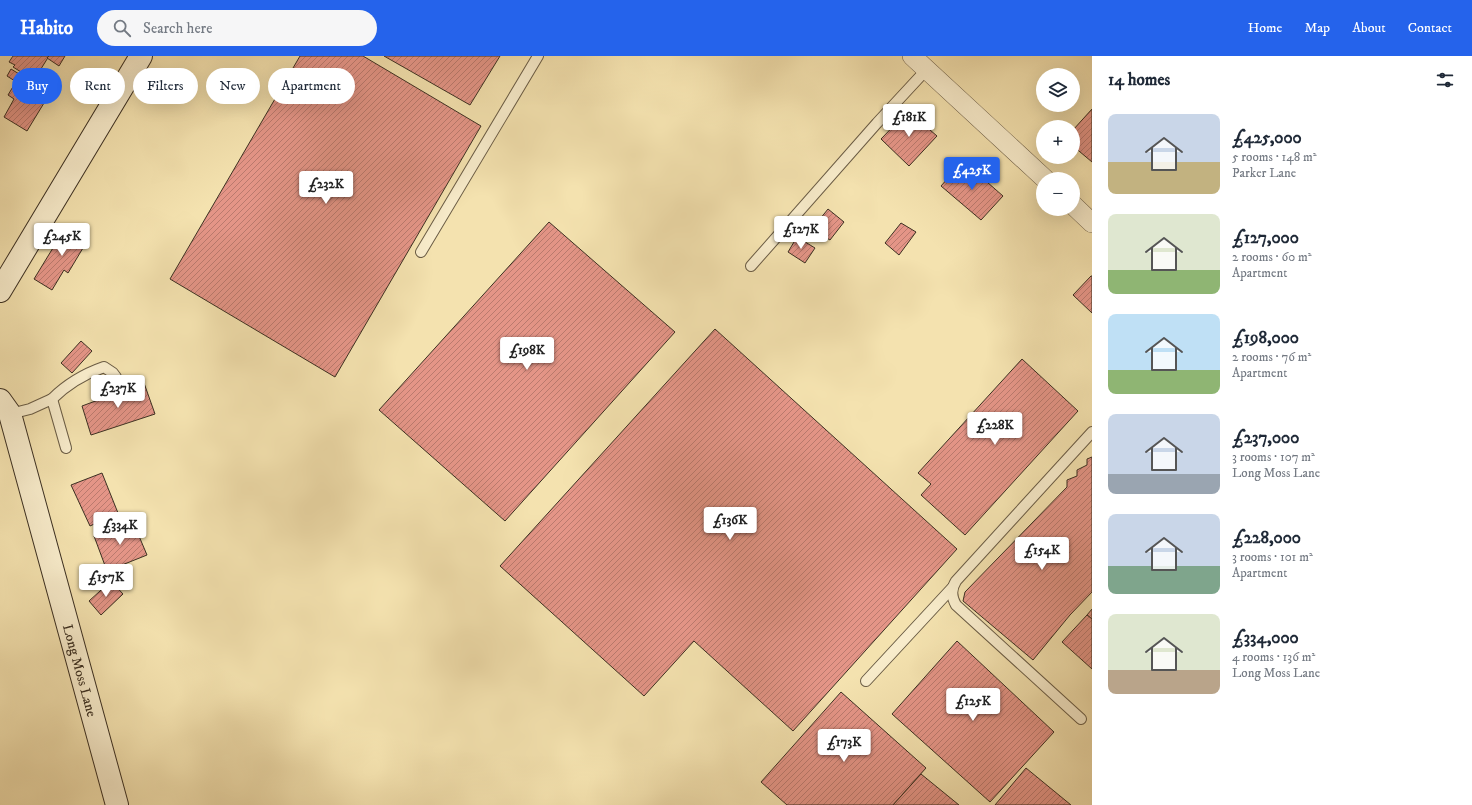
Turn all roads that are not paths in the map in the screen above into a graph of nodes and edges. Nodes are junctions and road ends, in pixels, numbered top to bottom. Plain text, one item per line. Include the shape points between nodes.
1 (140, 56) edge
2 (538, 56) edge
3 (912, 56) edge
4 (927, 70) junction
5 (1037, 172) edge
6 (1080, 212) edge
7 (1092, 223) edge
8 (421, 252) dead end
9 (751, 266) dead end
10 (0, 291) edge
11 (116, 377) dead end
12 (52, 399) junction
13 (5, 407) edge
14 (1092, 432) edge
15 (66, 448) dead end
16 (953, 587) junction
17 (866, 681) dead end
18 (1081, 719) dead end
19 (117, 805) edge

1 - 10 street
2 - 8 lane
3 - 4 street
4 - 5 street
4 - 9 lane
6 - 7 street
11 - 12 lane via 104,367 89,372
12 - 13 lane via 30,409
12 - 15 lane
13 - 19 street, Long Moss Lane
14 - 16 lane
16 - 17 lane
16 - 18 lane via 952,596 956,604

